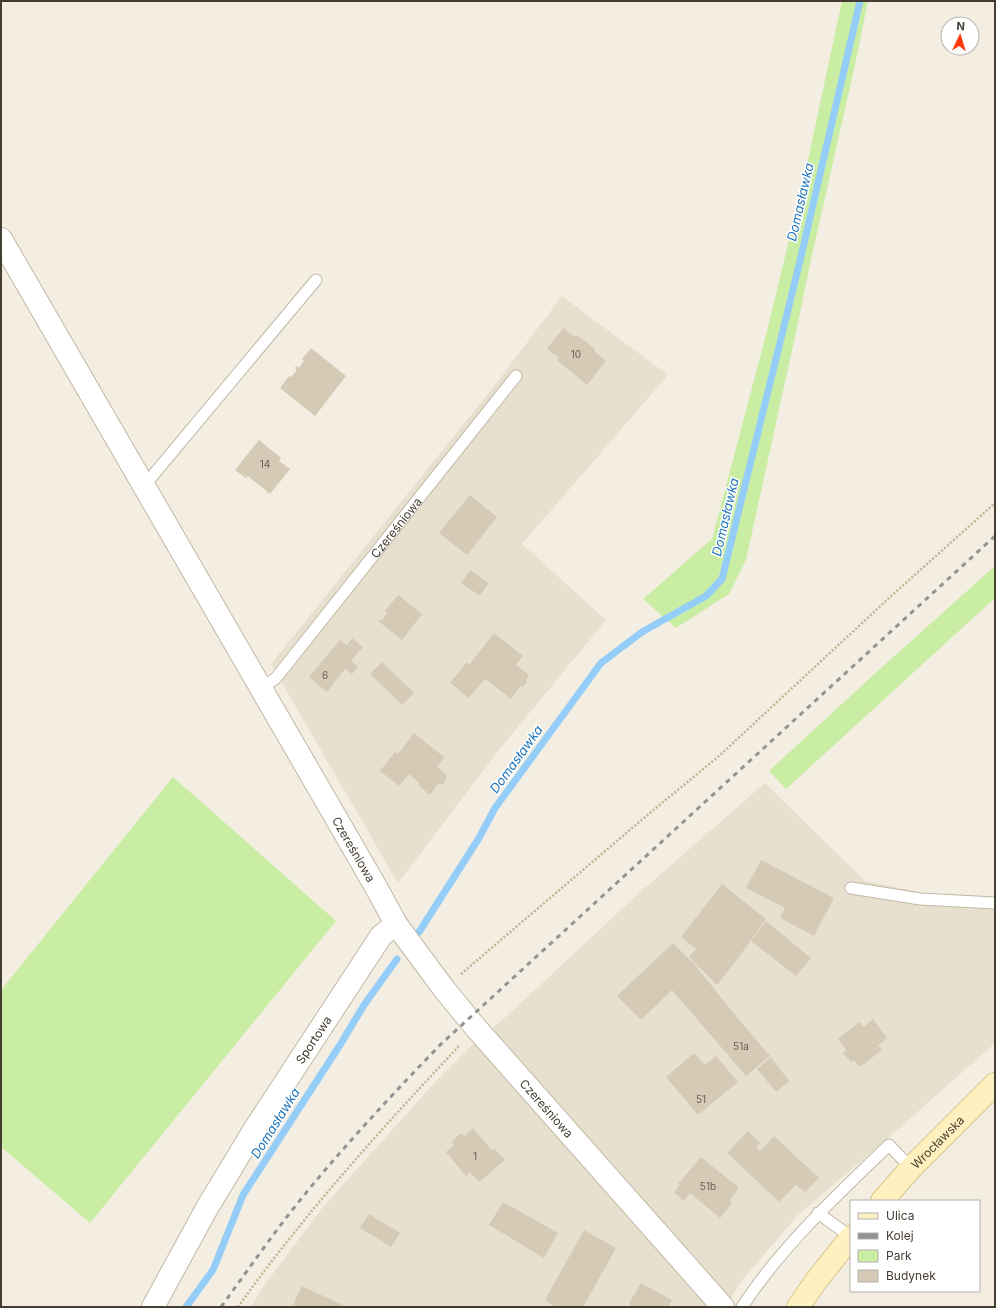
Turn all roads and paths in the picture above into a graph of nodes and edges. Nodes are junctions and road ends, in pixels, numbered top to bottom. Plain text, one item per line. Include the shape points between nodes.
1 (1, 239) edge
2 (316, 280) dead end
3 (516, 376) dead end
4 (144, 486) junction
5 (995, 502) edge
6 (261, 689) junction
7 (850, 888) dead end
8 (995, 903) edge
9 (396, 924) junction
10 (444, 989) junction
11 (476, 1028) junction
12 (995, 1084) edge
13 (911, 1168) junction
14 (883, 1200) edge
15 (818, 1213) junction
16 (850, 1236) edge
17 (850, 1238) edge
18 (153, 1307) edge
19 (238, 1307) edge
20 (723, 1307) edge
21 (742, 1307) edge
22 (798, 1307) edge

1 - 4 street
2 - 4 lane
3 - 6 lane, Czereśniowa via 276,678
4 - 6 street
5 - 10 path via 719,756
6 - 9 street, Czereśniowa
7 - 8 lane via 920,898
9 - 10 street, Czereśniowa
9 - 18 street, Sportowa via 381,936 256,1128 207,1208
10 - 11 street, Czereśniowa
11 - 19 path via 388,1121 287,1241
11 - 20 street, Czereśniowa
12 - 13 main road, Wrocławska
13 - 14 main road, Wrocławska
13 - 15 lane via 888,1145
15 - 16 lane
15 - 21 lane via 757,1285
17 - 22 main road

